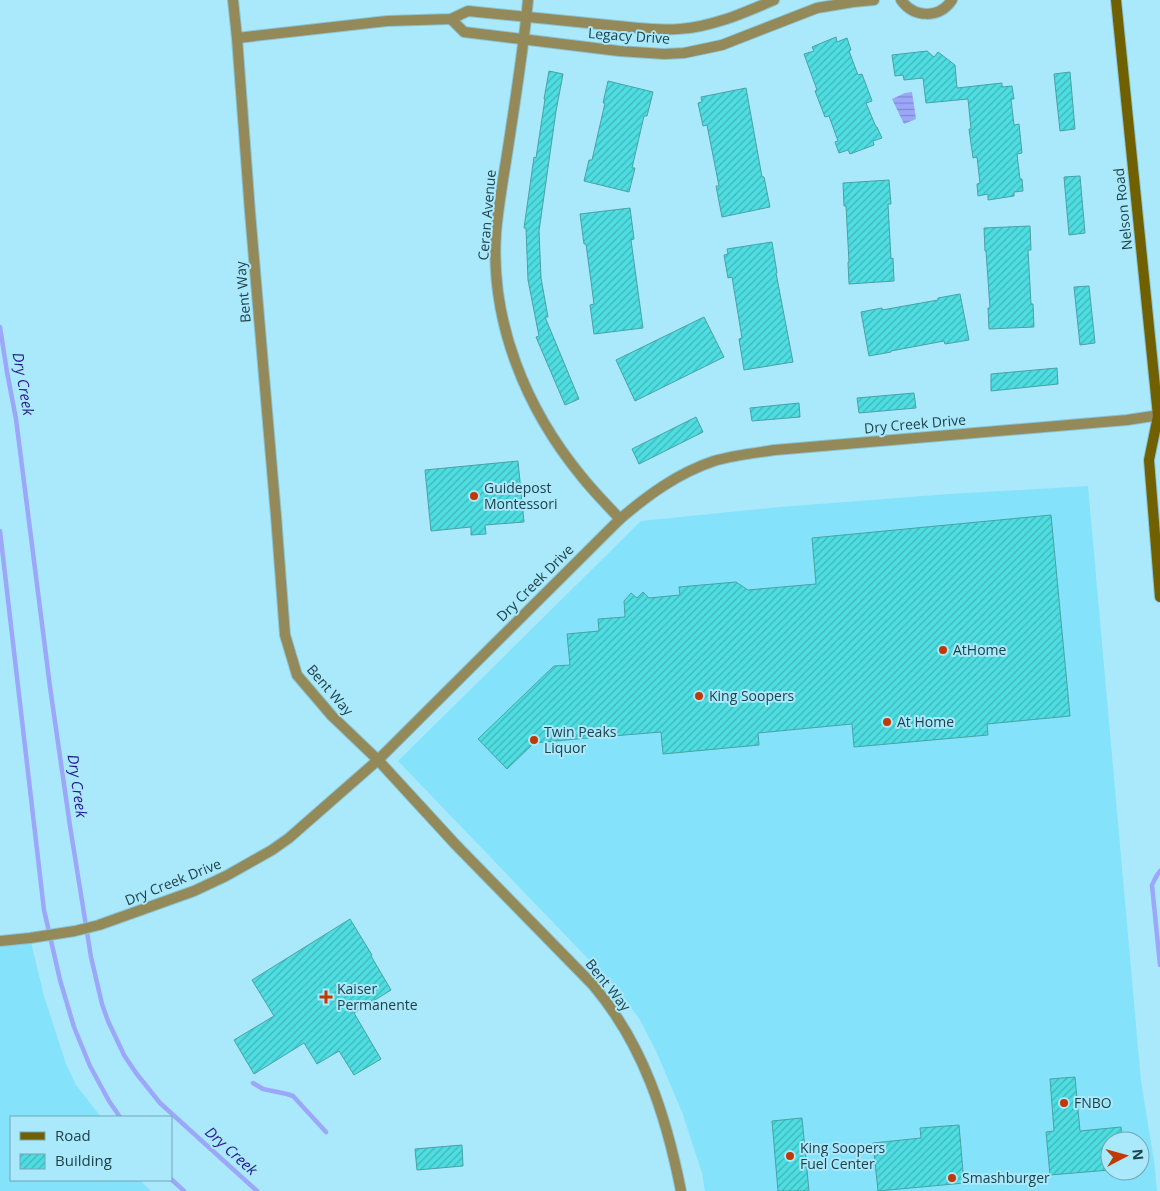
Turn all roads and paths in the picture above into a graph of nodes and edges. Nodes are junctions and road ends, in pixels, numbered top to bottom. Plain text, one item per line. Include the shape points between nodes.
1 (233, 0) edge
2 (528, 0) edge
3 (774, 0) edge
4 (874, 0) edge
5 (901, 0) edge
6 (952, 0) edge
7 (1116, 0) edge
8 (526, 17) junction
9 (451, 20) junction
10 (237, 38) junction
11 (524, 40) junction
12 (1159, 417) edge
13 (620, 519) junction
14 (1160, 597) edge
15 (378, 760) junction
16 (0, 941) edge
17 (681, 1191) edge

1 - 10 street, Bent Way
2 - 8 street, Ceran Avenue
3 - 8 street, Legacy Drive via 722,21 683,29
4 - 11 street, Legacy Drive via 817,8 722,45 684,53 619,51
5 - 6 street via 913,12 928,15 946,8
7 - 12 main road, Nelson Road
8 - 9 street, Legacy Drive via 468,11
8 - 11 street, Ceran Avenue
9 - 10 street via 387,21
9 - 11 street, Legacy Drive via 464,32
10 - 15 street, Bent Way via 285,635 297,675 332,716
11 - 13 street, Ceran Avenue via 497,222 496,280 501,311 514,361 541,418 582,477
12 - 13 street, Dry Creek Drive via 737,456 682,474
12 - 14 main road, Nelson Road via 1149,460
13 - 15 street, Dry Creek Drive
15 - 16 street, Dry Creek Drive via 289,838 226,876 99,925
15 - 17 street, Bent Way via 613,1010 642,1060 652,1085

